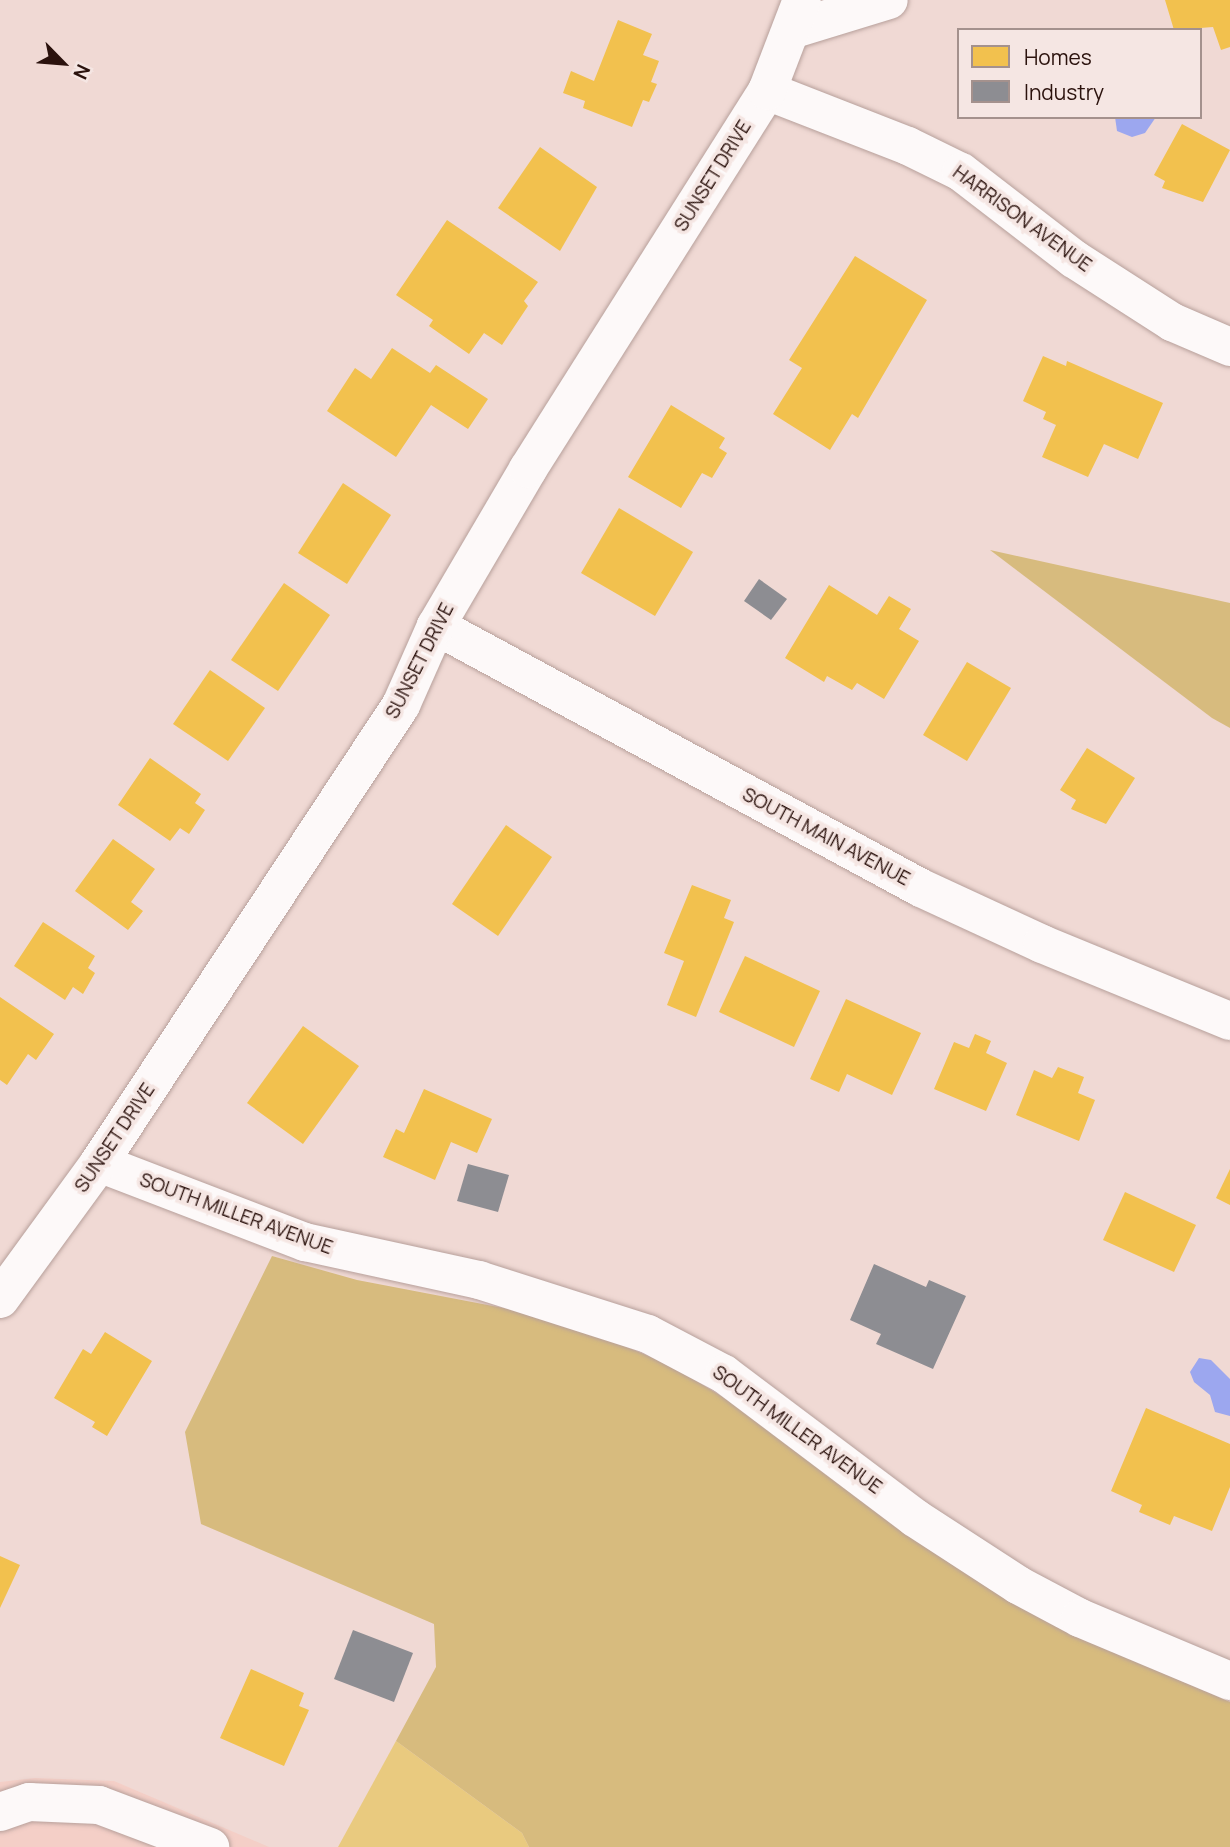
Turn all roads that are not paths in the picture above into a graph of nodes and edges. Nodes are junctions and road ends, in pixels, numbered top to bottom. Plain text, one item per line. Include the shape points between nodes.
1 (889, 0) edge
2 (798, 15) edge
3 (767, 91) junction
4 (1230, 347) edge
5 (436, 626) junction
6 (1230, 1021) edge
7 (99, 1163) junction
8 (0, 1299) edge
9 (1230, 1681) edge
10 (0, 1812) edge
11 (210, 1847) edge

1 - 2 street
2 - 3 street, SUNSET DRIVE
3 - 4 street, HARRISON AVENUE via 908,146 961,172 1074,259 1172,322
3 - 5 street, SUNSET DRIVE via 541,447
5 - 6 street, SOUTH MAIN AVENUE via 921,888 1042,944
5 - 7 street, SUNSET DRIVE via 401,705
7 - 8 street, SUNSET DRIVE
7 - 9 street, SOUTH MILLER AVENUE via 304,1242 479,1280 648,1334 724,1374 915,1518 1018,1585 1080,1618
10 - 11 street via 29,1802 99,1805

